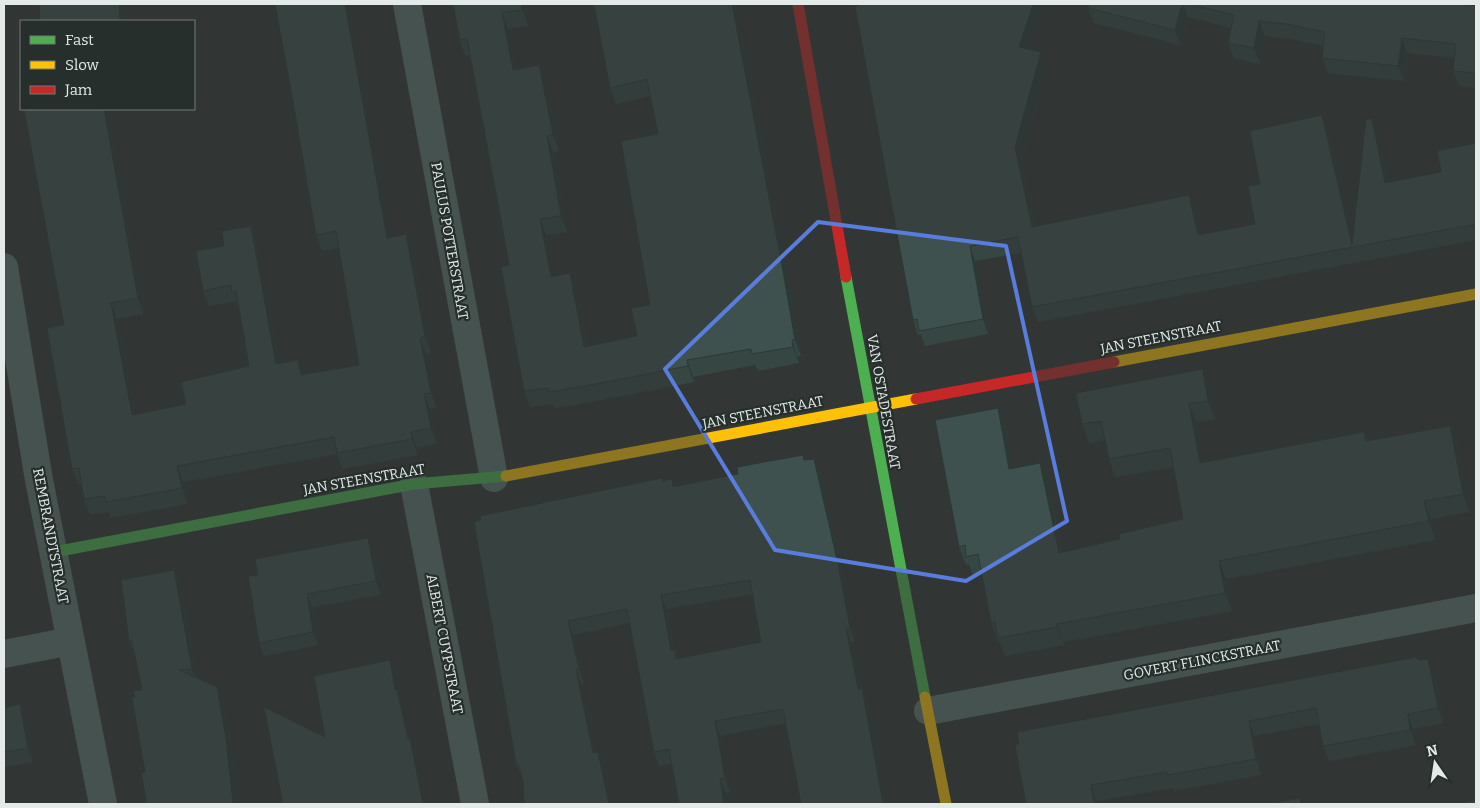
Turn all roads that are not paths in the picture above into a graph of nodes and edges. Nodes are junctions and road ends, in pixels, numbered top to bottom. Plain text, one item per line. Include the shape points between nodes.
1 (407, 4) edge
2 (798, 4) edge
3 (4, 267) edge
4 (1476, 294) edge
5 (869, 407) junction
6 (494, 478) junction
7 (414, 484) junction
8 (54, 552) junction
9 (1476, 608) edge
10 (71, 642) junction
11 (4, 654) edge
12 (928, 711) junction
13 (103, 804) edge
14 (475, 804) edge
15 (946, 804) edge

1 - 6 street, PAULUS POTTERSTRAAT
2 - 5 street, VAN OSTADESTRAAT
3 - 8 street, REMBRANDTSTRAAT
4 - 5 street, JAN STEENSTRAAT
5 - 6 street, JAN STEENSTRAAT
5 - 12 street, VAN OSTADESTRAAT
6 - 7 street, JAN STEENSTRAAT
7 - 8 street, JAN STEENSTRAAT
7 - 14 street, ALBERT CUYPSTRAAT
8 - 10 street, REMBRANDTSTRAAT
9 - 12 street, GOVERT FLINCKSTRAAT
10 - 11 street
10 - 13 street, REMBRANDTSTRAAT
12 - 15 street, VAN OSTADESTRAAT

